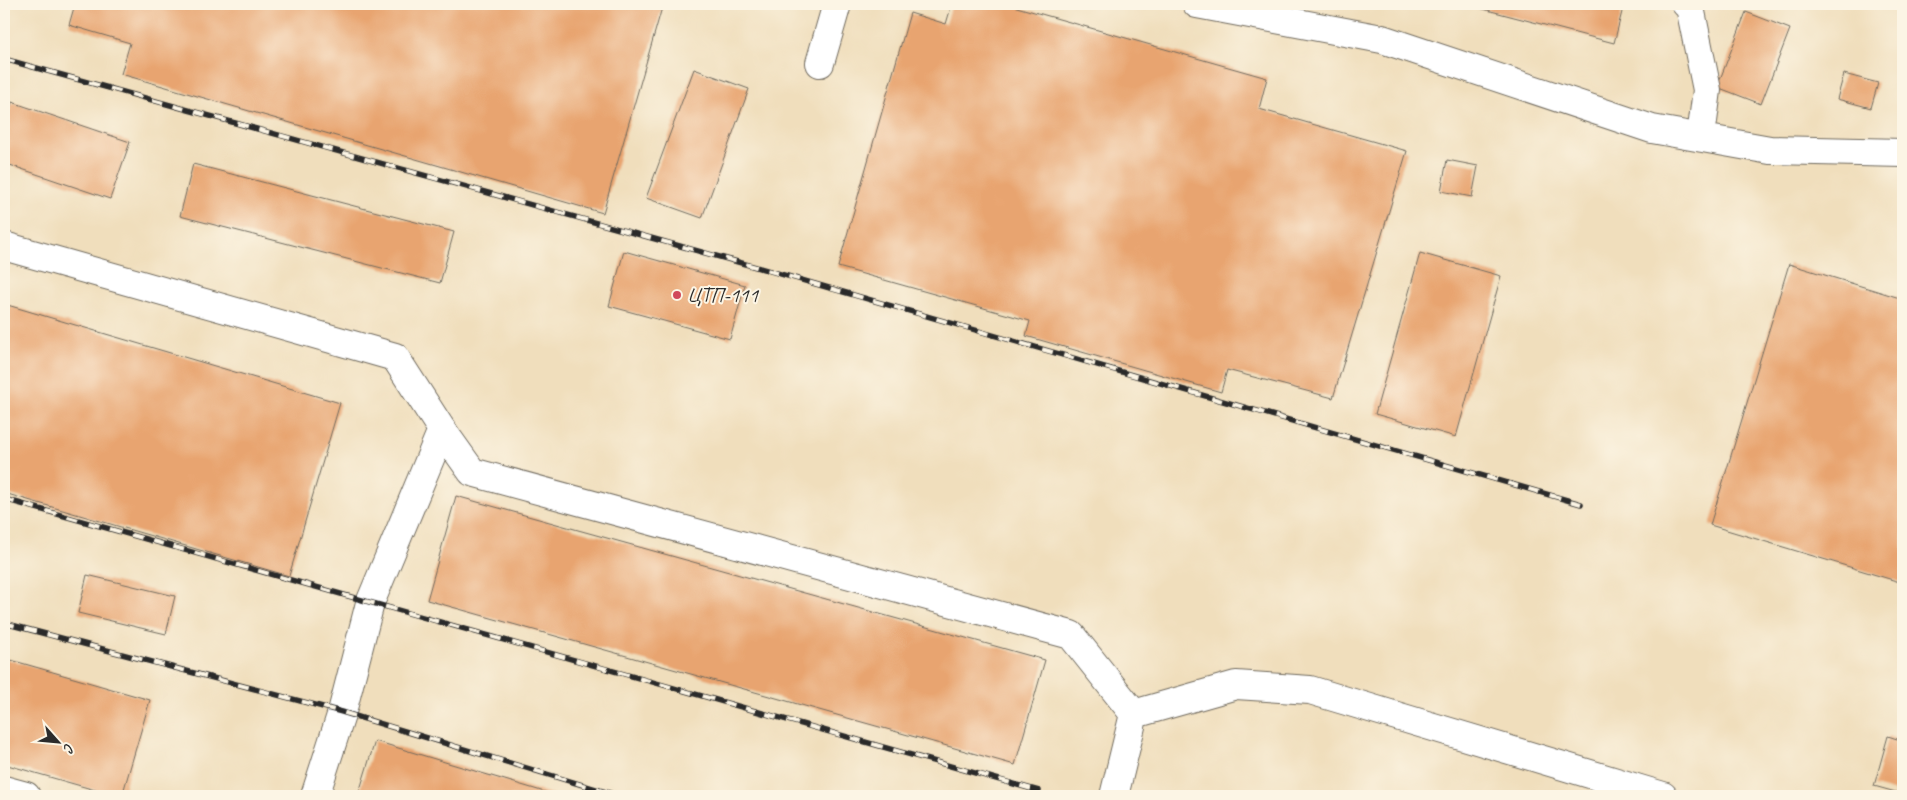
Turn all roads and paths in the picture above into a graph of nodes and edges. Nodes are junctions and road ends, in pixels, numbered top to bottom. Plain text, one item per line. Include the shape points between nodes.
1 (837, 4) edge
2 (1197, 4) edge
3 (1686, 4) edge
4 (820, 63) dead end
5 (1700, 137) junction
6 (1903, 153) edge
7 (4, 246) edge
8 (442, 430) junction
9 (1134, 714) junction
10 (4, 790) edge
11 (26, 796) edge
12 (315, 796) edge
13 (1114, 796) edge
14 (1663, 796) edge

1 - 4 lane
2 - 5 lane via 1382,39 1652,129
3 - 5 lane via 1690,7 1707,90
5 - 6 lane via 1770,150
7 - 8 lane via 395,357
8 - 9 lane via 472,472 1071,635
8 - 12 lane via 370,602 342,712
9 - 13 lane
9 - 14 lane via 1236,685 1310,690
10 - 11 lane

